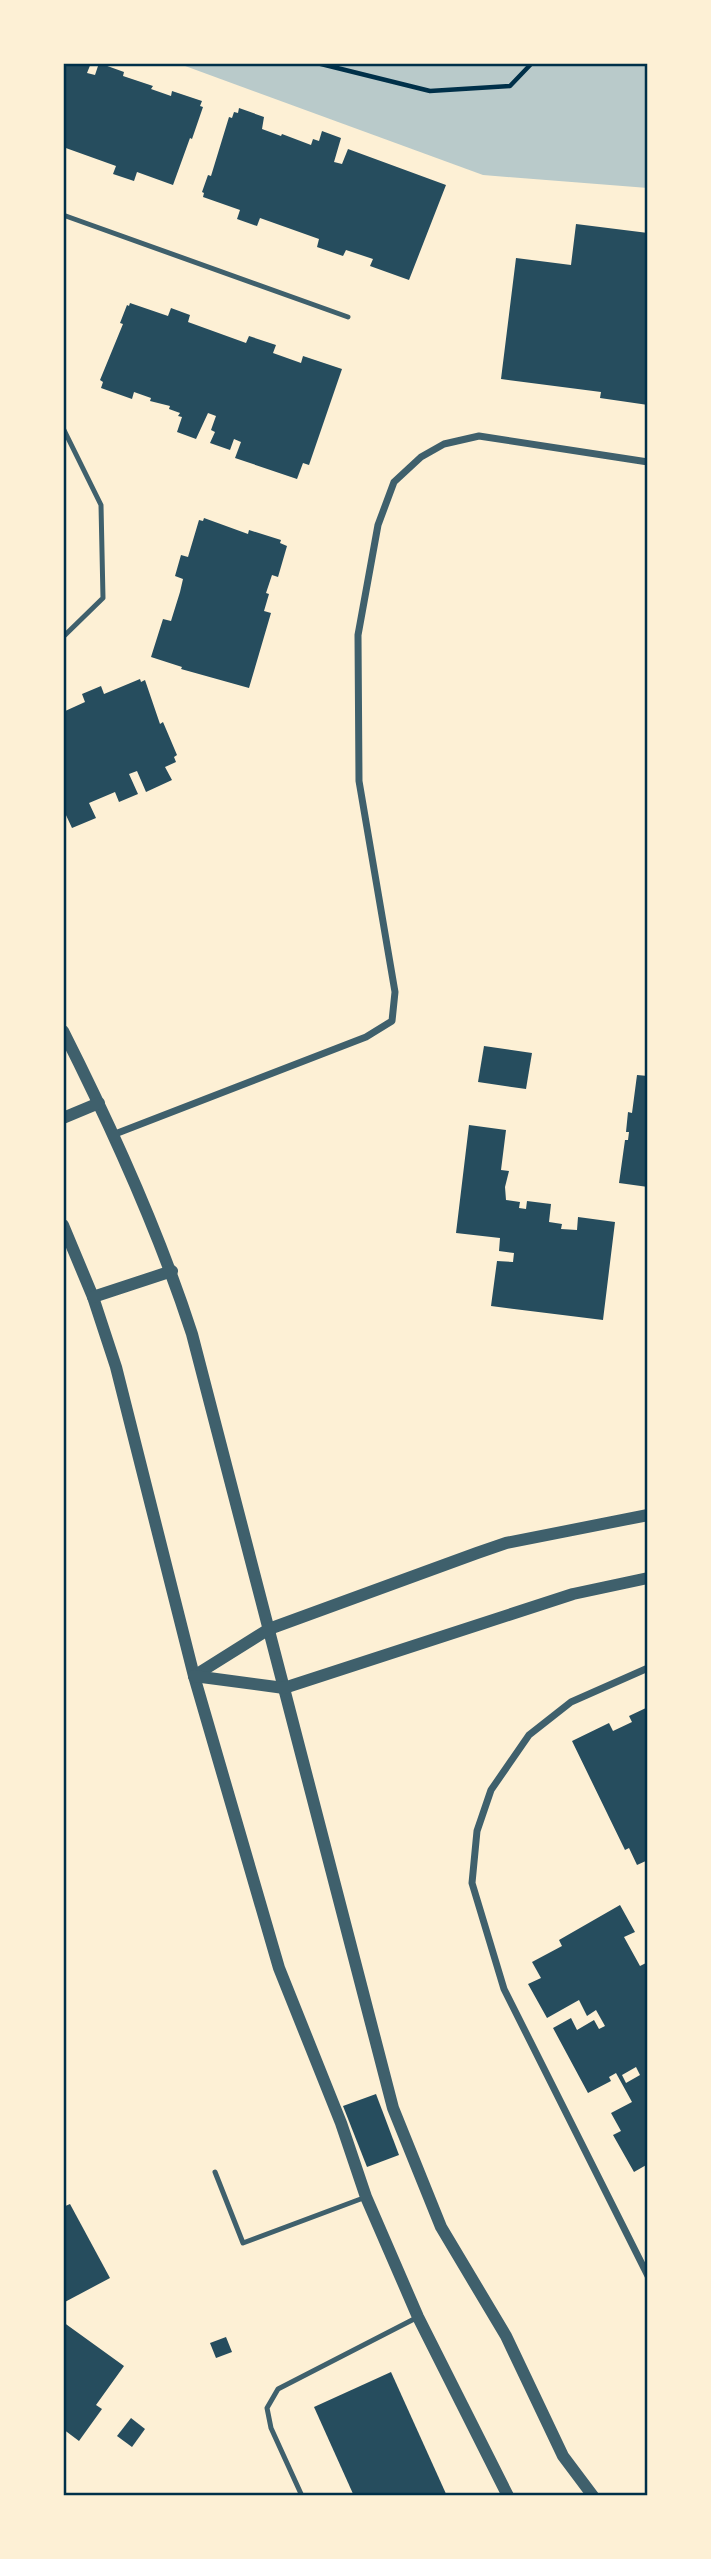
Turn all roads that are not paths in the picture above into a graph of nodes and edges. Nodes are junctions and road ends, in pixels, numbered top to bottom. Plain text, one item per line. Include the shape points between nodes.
1 (63, 215) edge
2 (348, 317) dead end
3 (63, 428) edge
4 (648, 462) edge
5 (63, 637) edge
6 (63, 1031) edge
7 (99, 1103) junction
8 (63, 1118) edge
9 (115, 1134) junction
10 (63, 1225) edge
11 (172, 1271) junction
12 (93, 1297) junction
13 (648, 1516) edge
14 (648, 1578) edge
15 (269, 1629) junction
16 (648, 1668) edge
17 (194, 1676) junction
18 (284, 1688) junction
19 (215, 2172) dead end
20 (366, 2197) junction
21 (648, 2276) edge
22 (418, 2317) junction
23 (302, 2496) edge
24 (508, 2496) edge
25 (593, 2496) edge

1 - 2 lane
3 - 5 lane via 101,505 103,598
4 - 9 street via 479,436 444,444 421,457 394,482 378,526 358,635 359,781 395,992 392,1021 366,1037
6 - 7 street
7 - 8 street
7 - 9 street
9 - 11 street
10 - 12 street
11 - 12 street
11 - 15 street
12 - 17 street via 116,1367
13 - 15 street via 506,1543
14 - 18 street via 573,1594
15 - 17 street
15 - 18 street
16 - 21 street via 571,1702 529,1735 491,1790 477,1831 472,1883 504,1989
17 - 18 street
17 - 20 street via 279,1968
18 - 25 street via 394,2108 441,2227 506,2336 563,2456
19 - 20 lane via 243,2243
20 - 22 street
22 - 23 lane via 278,2389 267,2407 271,2428
22 - 24 street

